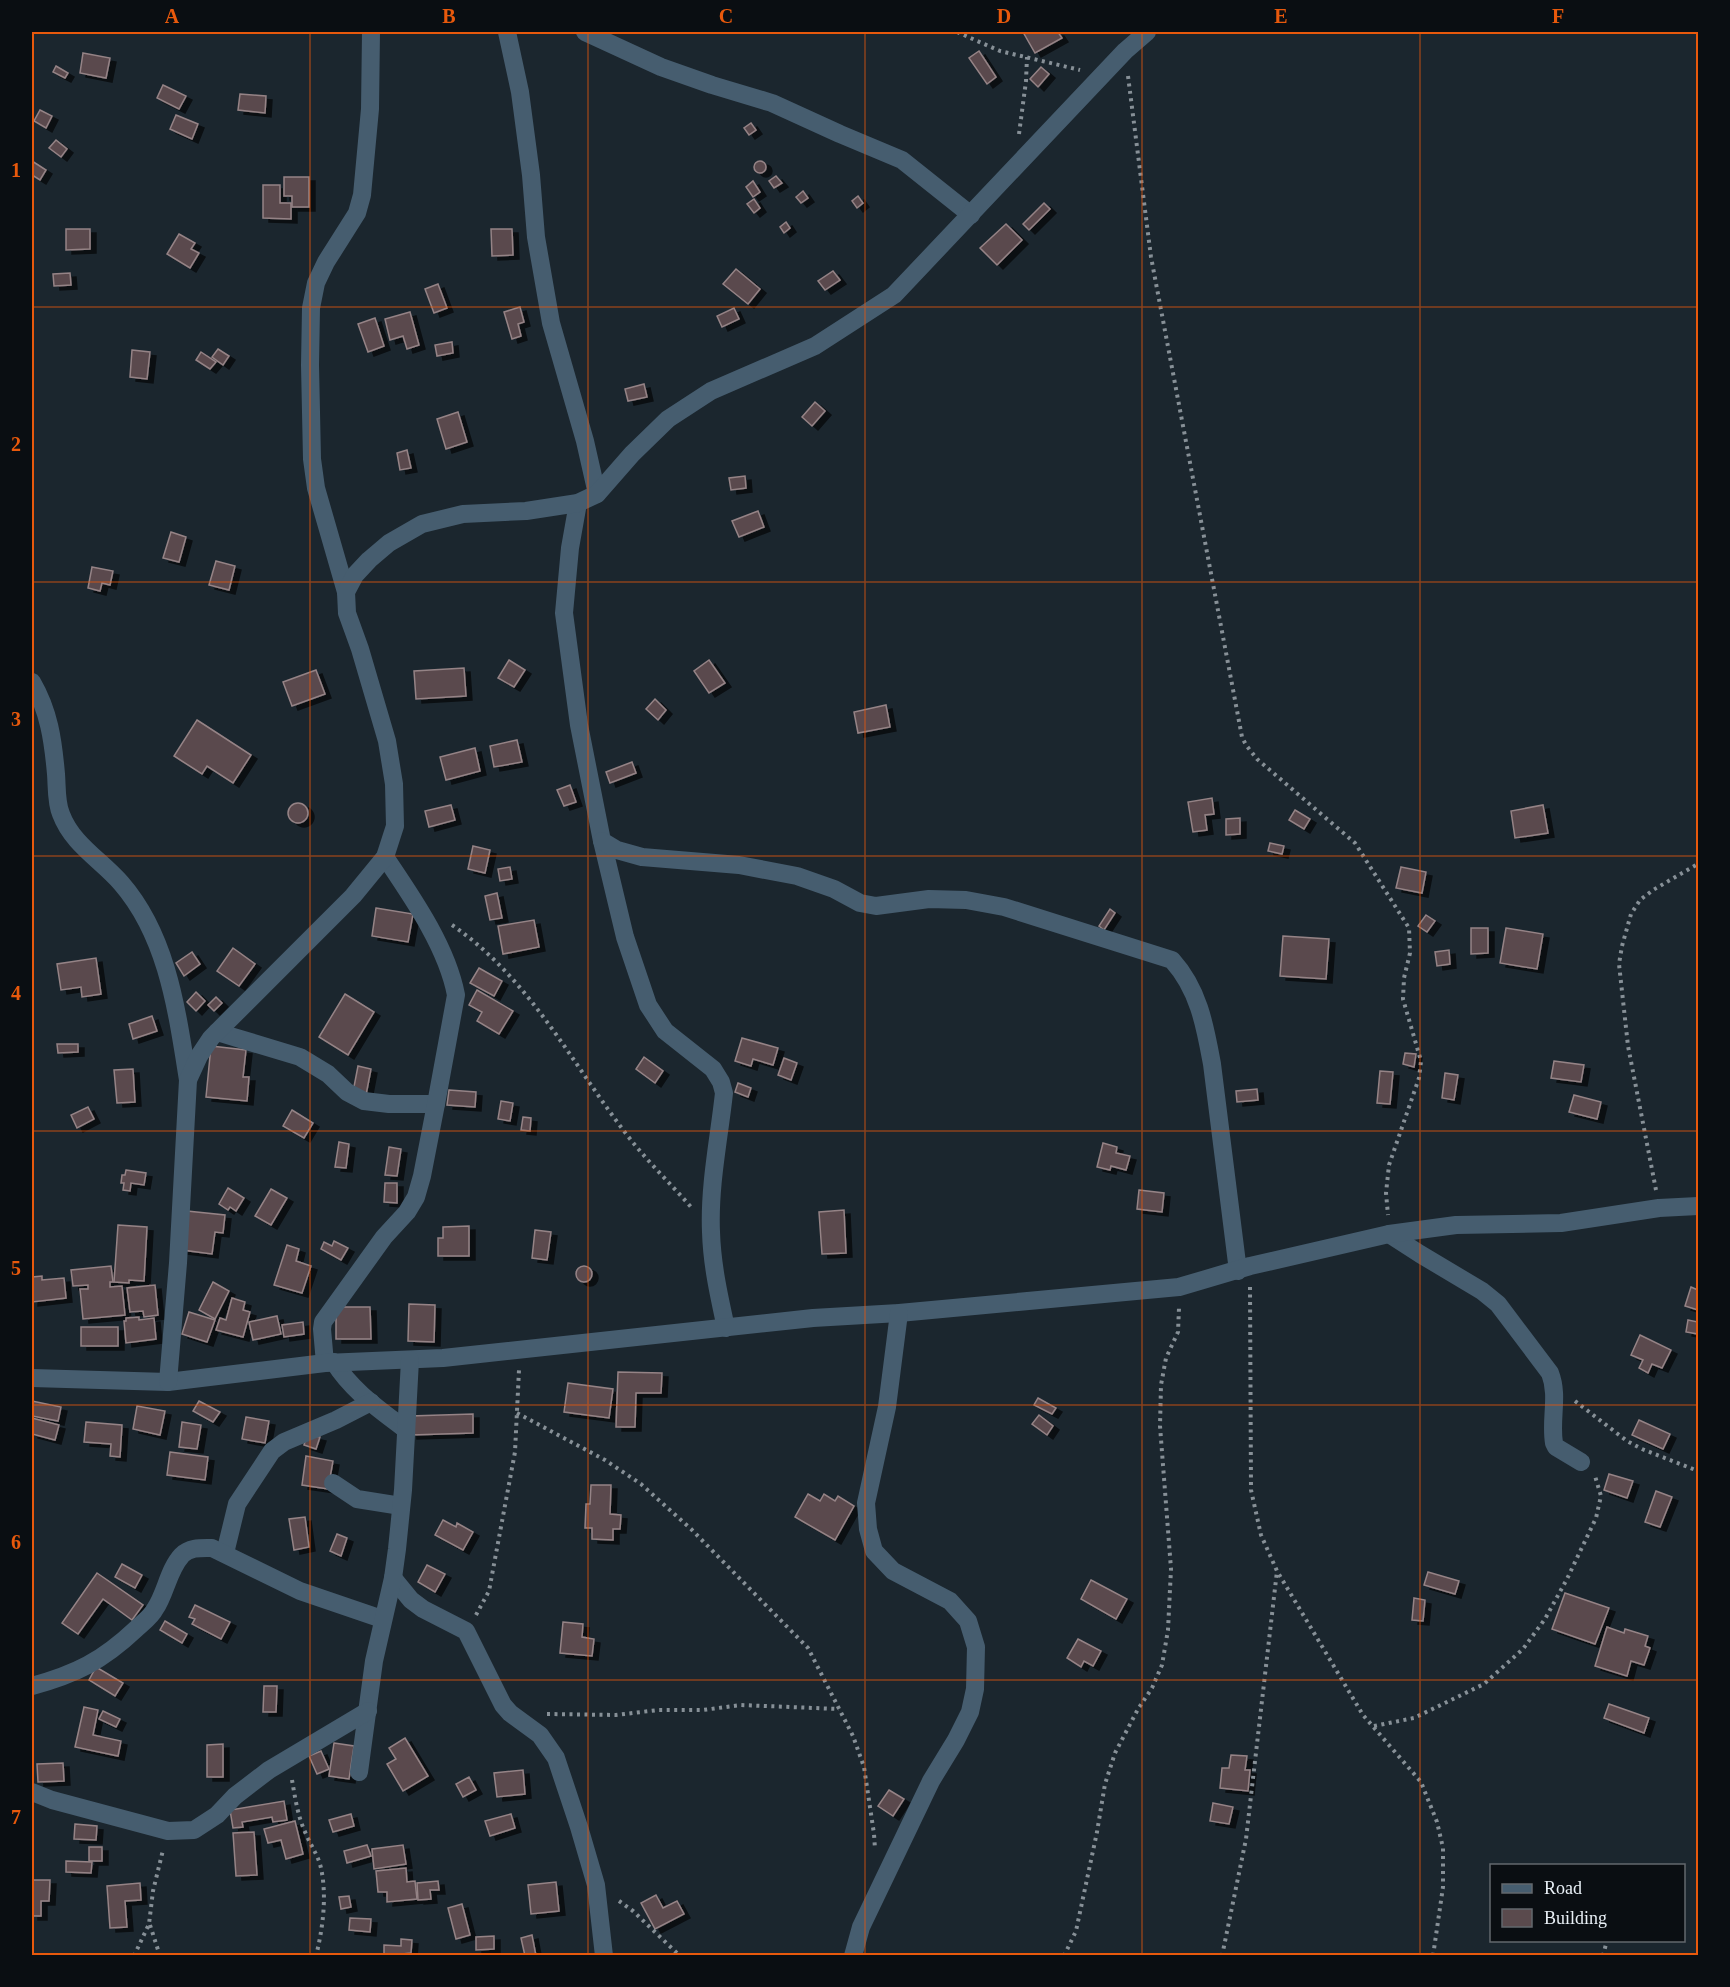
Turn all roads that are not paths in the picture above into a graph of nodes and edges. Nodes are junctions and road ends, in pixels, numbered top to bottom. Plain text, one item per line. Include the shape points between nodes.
1 (372, 32) edge
2 (507, 32) edge
3 (585, 32) edge
4 (1147, 32) edge
5 (971, 215) junction
6 (597, 494) junction
7 (578, 503) junction
8 (345, 592) junction
9 (32, 682) edge
10 (602, 841) junction
11 (385, 857) junction
12 (217, 1032) junction
13 (188, 1080) junction
14 (436, 1104) junction
15 (1698, 1206) edge
16 (1389, 1234) junction
17 (1244, 1268) junction
18 (899, 1313) junction
19 (726, 1328) junction
20 (410, 1360) junction
21 (330, 1363) junction
22 (32, 1378) edge
23 (168, 1382) junction
24 (371, 1402) junction
25 (405, 1429) junction
26 (1581, 1462) road end
27 (333, 1483) dead end
28 (401, 1506) junction
29 (225, 1553) junction
30 (393, 1578) junction
31 (382, 1619) junction
32 (32, 1686) edge
33 (368, 1711) junction
34 (359, 1772) dead end
35 (32, 1792) edge
36 (604, 1956) edge
37 (853, 1956) edge

1 - 8 street via 362,195 357,213 316,283 311,308 312,459 316,488
2 - 6 street via 520,92 536,237 551,323
3 - 5 street via 661,67 772,103 902,159
4 - 5 street
5 - 6 street via 894,295 815,346 711,391 668,419
6 - 7 street
7 - 8 street via 526,511 463,514 422,524 369,560
7 - 10 street via 564,614 579,725
8 - 11 street via 347,613 387,741 394,784 395,826
9 - 13 street via 47,712 53,738 60,813 69,830 120,883 144,916 159,948 176,1007
10 - 17 street via 616,850 642,857 739,865 797,876 876,906 929,899 1004,907 1172,960 1190,984 1206,1031
10 - 19 street via 625,937 648,1005 665,1031 713,1069 722,1082 711,1230 714,1276
11 - 12 street via 353,896
11 - 14 street via 414,899 442,954 456,995
12 - 13 street
12 - 14 street via 300,1057 364,1101
13 - 23 street
14 - 21 street via 416,1197 323,1322
15 - 16 street via 1562,1223 1456,1225
16 - 17 street
16 - 26 street via 1498,1304 1550,1373 1556,1447
17 - 18 street via 1179,1287
18 - 19 street
18 - 37 street via 886,1417 866,1503 867,1529 874,1551 893,1571 950,1601 968,1621 976,1647 975,1689 970,1712 931,1781 861,1927
19 - 20 street
20 - 21 street
20 - 25 street
21 - 23 street
21 - 24 street
22 - 23 street
24 - 25 street
24 - 29 street via 272,1451 237,1504
25 - 28 street
27 - 28 street via 357,1499
28 - 30 street
29 - 31 street via 300,1591
29 - 32 street via 212,1548 188,1550 177,1561 154,1612 118,1646 83,1669
30 - 31 street
30 - 36 street via 411,1600 466,1631 503,1705 540,1735 556,1758 596,1886
31 - 33 street
33 - 34 street
33 - 35 street via 289,1758 194,1830 168,1831

